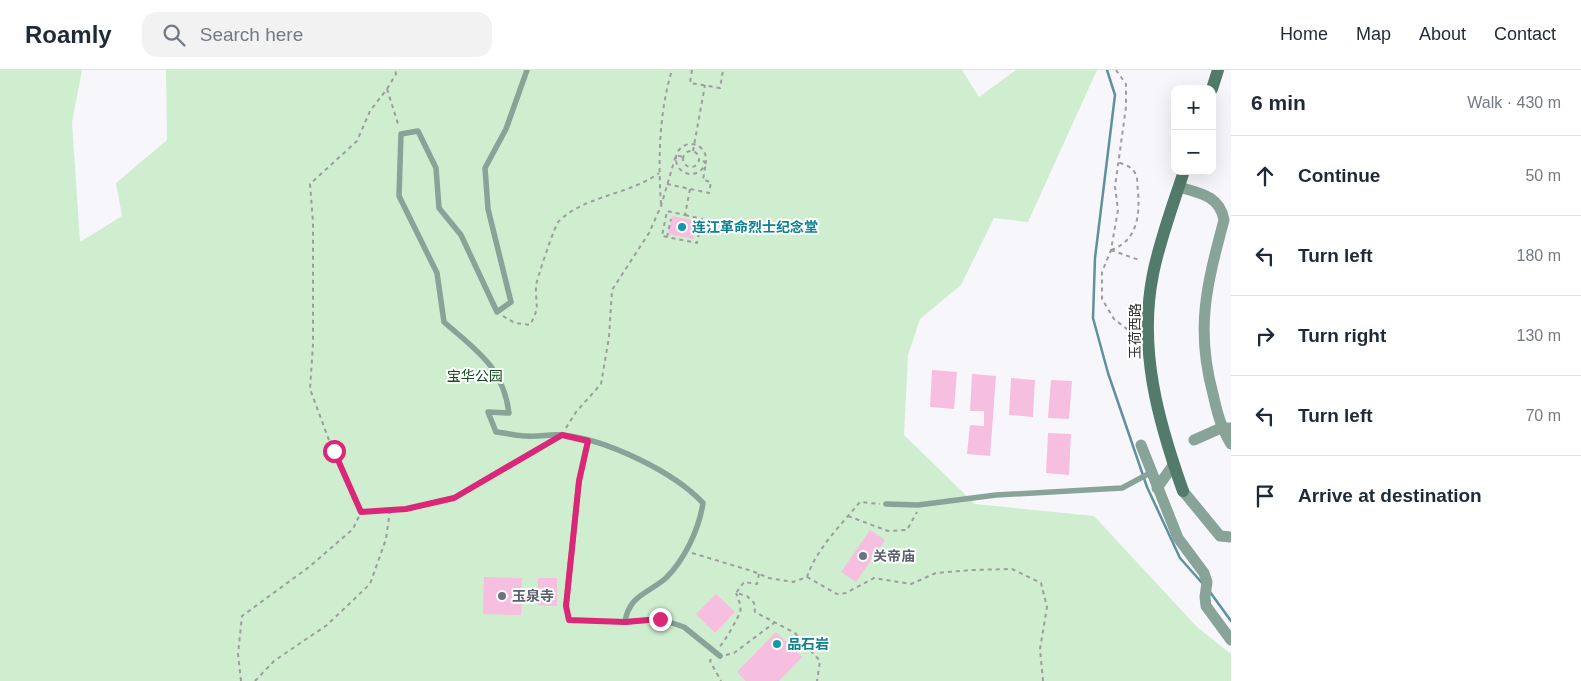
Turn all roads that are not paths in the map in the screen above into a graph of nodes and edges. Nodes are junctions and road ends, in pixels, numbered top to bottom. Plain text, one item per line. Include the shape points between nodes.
1 (527, 70) edge
2 (1218, 70) edge
3 (1213, 85) edge
4 (1183, 175) edge
5 (1179, 187) junction
6 (1227, 211) edge
7 (1226, 428) edge
8 (1194, 440) dead end
9 (588, 441) junction
10 (1231, 444) edge
11 (1141, 445) dead end
12 (1174, 464) junction
13 (1150, 473) junction
14 (1157, 488) junction
15 (1183, 491) joint
16 (886, 504) road end
17 (1231, 536) edge
18 (566, 606) road end
19 (1231, 640) edge
20 (720, 656) road end

1 - 9 lane via 506,129 485,168 488,208 511,302 497,312 461,236 439,208 436,168 418,131 401,134 399,196 438,273 444,322 489,361 506,394 509,413 488,412 496,432 528,437 562,435
2 - 3 main road
4 - 5 main road, 玉荷西路
5 - 6 street via 1211,198
5 - 12 main road, 玉荷西路 via 1156,262 1148,324 1153,391
6 - 7 street via 1204,301 1202,329 1207,372
7 - 8 street
7 - 10 street
9 - 18 lane via 579,481
9 - 20 lane via 657,469 691,490 703,503 700,520 679,563 664,580 642,593 627,612 625,622 660,619 684,627
11 - 13 street
12 - 14 street
12 - 15 main road, 玉荷西路
13 - 14 street
13 - 16 lane via 1122,488 996,495 918,505
14 - 19 street via 1178,538 1204,573 1206,606
15 - 17 street via 1220,536

